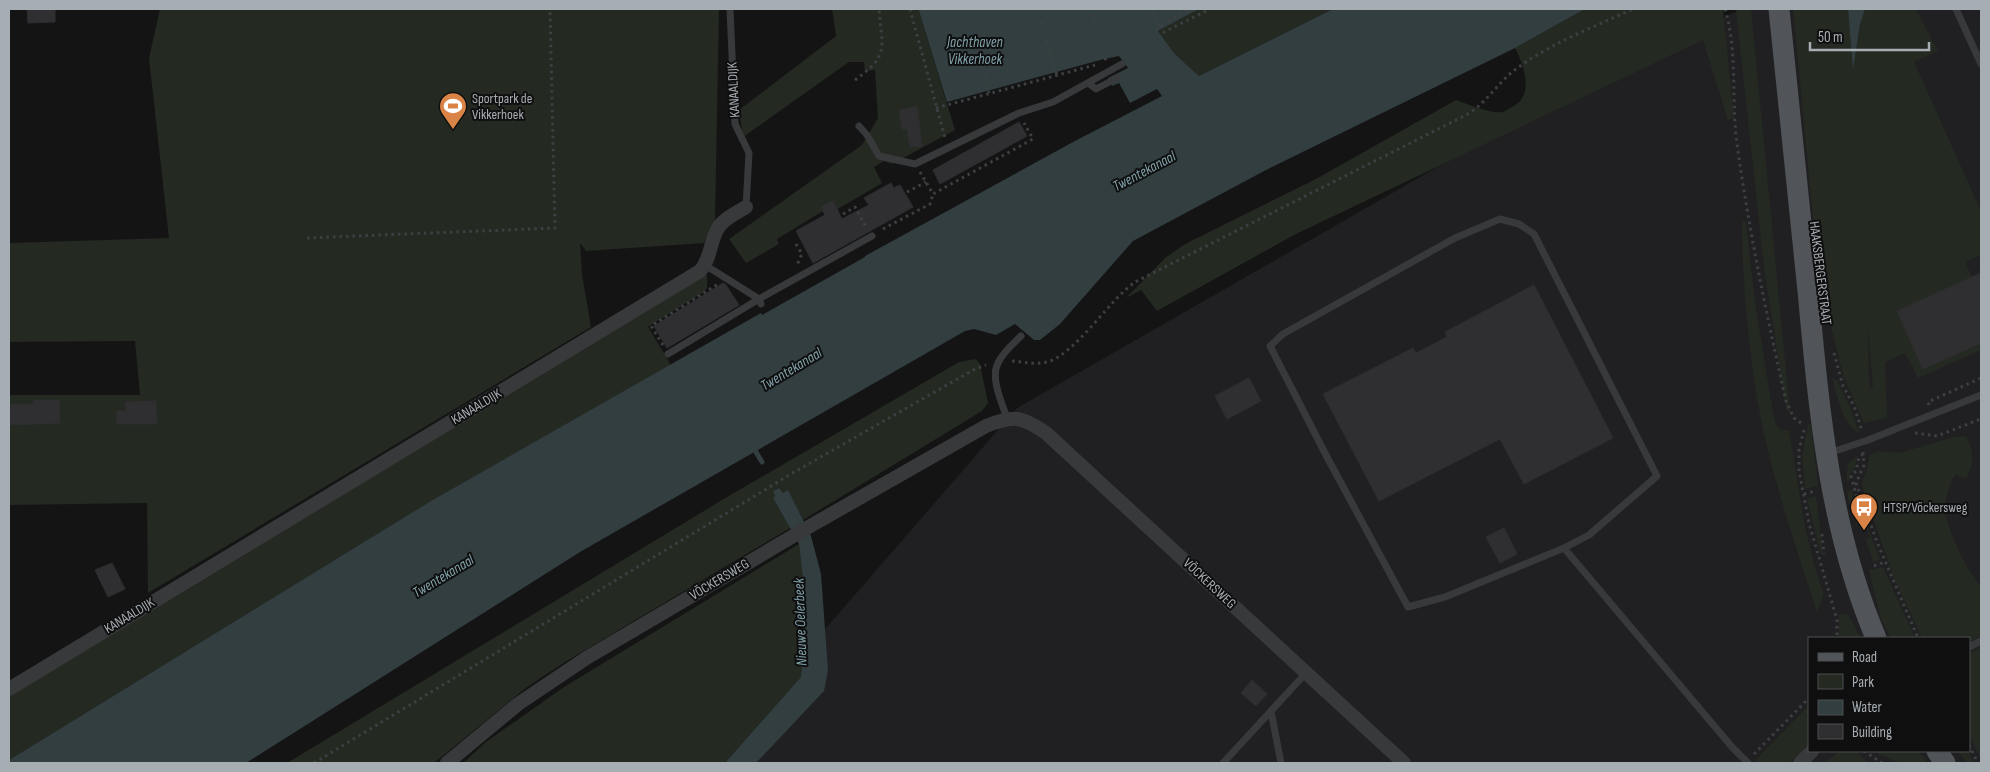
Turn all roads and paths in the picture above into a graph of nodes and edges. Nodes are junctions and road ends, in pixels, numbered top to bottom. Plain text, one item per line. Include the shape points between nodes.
1 (550, 9) edge
2 (730, 9) edge
3 (879, 9) edge
4 (910, 9) edge
5 (1191, 9) edge
6 (1210, 9) edge
7 (1633, 9) edge
8 (1725, 9) edge
9 (1778, 9) edge
10 (1956, 9) edge
11 (1204, 10) edge
12 (1152, 12) dead end
13 (1093, 14) dead end
14 (1041, 22) dead end
15 (1161, 25) junction
16 (975, 41) dead end
17 (1107, 62) junction
18 (1122, 64) joint
19 (1981, 64) edge
20 (1056, 75) junction
21 (1117, 78) dead end
22 (855, 80) dead end
23 (1088, 84) junction
24 (989, 93) junction
25 (936, 108) junction
26 (1019, 113) junction
27 (859, 126) dead end
28 (947, 149) junction
29 (915, 164) junction
30 (926, 182) junction
31 (907, 192) dead end
32 (933, 194) junction
33 (746, 207) joint
34 (843, 214) dead end
35 (883, 229) dead end
36 (872, 236) joint
37 (307, 238) dead end
38 (796, 244) dead end
39 (705, 265) junction
40 (803, 274) junction
41 (726, 279) junction
42 (760, 301) junction
43 (1021, 336) dead end
44 (1833, 351) dead end
45 (668, 354) joint
46 (998, 363) junction
47 (1981, 378) edge
48 (1981, 396) edge
49 (1928, 402) dead end
50 (1007, 418) junction
51 (1980, 420) edge
52 (1911, 434) dead end
53 (1863, 442) junction
54 (1870, 452) dead end
55 (1826, 454) junction
56 (1864, 454) junction
57 (1864, 528) dead end
58 (1564, 548) junction
59 (1885, 562) junction
60 (1874, 566) dead end
61 (1837, 637) edge
62 (1876, 637) edge
63 (1918, 637) edge
64 (1306, 673) junction
65 (9, 688) edge
66 (1808, 699) edge
67 (1271, 711) junction
68 (1970, 747) edge
69 (1811, 752) edge
70 (1866, 752) edge
71 (1938, 752) edge
72 (1747, 762) edge
73 (314, 763) edge
74 (447, 763) edge
75 (1223, 763) edge
76 (1281, 763) edge
77 (1404, 763) edge
78 (1800, 763) edge
79 (1882, 763) edge
80 (1945, 763) edge
81 (1978, 763) edge

1 - 37 path via 555,228
2 - 33 lane, KANAALDIJK via 735,124 749,153
3 - 22 path via 883,51 873,68
4 - 25 path
5 - 15 path
6 - 11 path
7 - 46 path via 1529,60 1510,73 1480,106 1466,115 1135,282 1058,356 1038,364
8 - 61 path via 1737,142 1754,245 1786,401 1794,418 1804,425 1799,471 1809,523 1834,605
9 - 55 main road, HAAKSBERGERSTRAAT
10 - 19 lane
11 - 15 path via 1164,32
12 - 15 path
13 - 17 path
14 - 20 path
16 - 24 path
17 - 18 path
17 - 20 path
18 - 23 lane
20 - 24 path
21 - 23 lane via 1096,89
23 - 26 lane via 1053,102
24 - 25 path
25 - 28 path
26 - 28 lane
26 - 32 path via 1033,139
27 - 29 lane via 879,156
28 - 29 lane
29 - 30 path
30 - 31 path
30 - 32 path
32 - 35 path via 930,204
33 - 39 street, KANAALDIJK via 719,226
34 - 36 path via 855,207
36 - 40 lane
38 - 40 path via 802,254 797,265
39 - 41 lane
39 - 65 street, KANAALDIJK via 692,276
40 - 42 lane
41 - 42 lane
41 - 45 path via 651,326
42 - 45 lane
43 - 46 lane
44 - 53 path via 1843,386 1860,424
46 - 50 lane via 996,378
46 - 73 path via 975,369 791,474
47 - 49 path
48 - 53 lane
50 - 64 street, VÖCKERSWEG via 1031,423 1046,433
50 - 74 street, VÖCKERSWEG via 986,426 812,524 548,682
51 - 52 path via 1937,436
53 - 55 lane
53 - 56 path
54 - 56 path
55 - 62 main road, HAAKSBERGERSTRAAT via 1844,543
56 - 57 path via 1859,457 1856,471 1851,476
56 - 59 path via 1864,465 1856,483
58 - 58 lane via 1589,535 1657,476 1534,234 1519,224 1500,219 1482,226 1283,334 1270,346 1326,457 1408,606 1445,597
58 - 72 lane
59 - 60 path
59 - 63 path
64 - 67 lane
64 - 77 street, VÖCKERSWEG
66 - 72 path
67 - 75 lane
67 - 76 lane
68 - 81 path
69 - 78 street
70 - 79 path
71 - 80 main road

